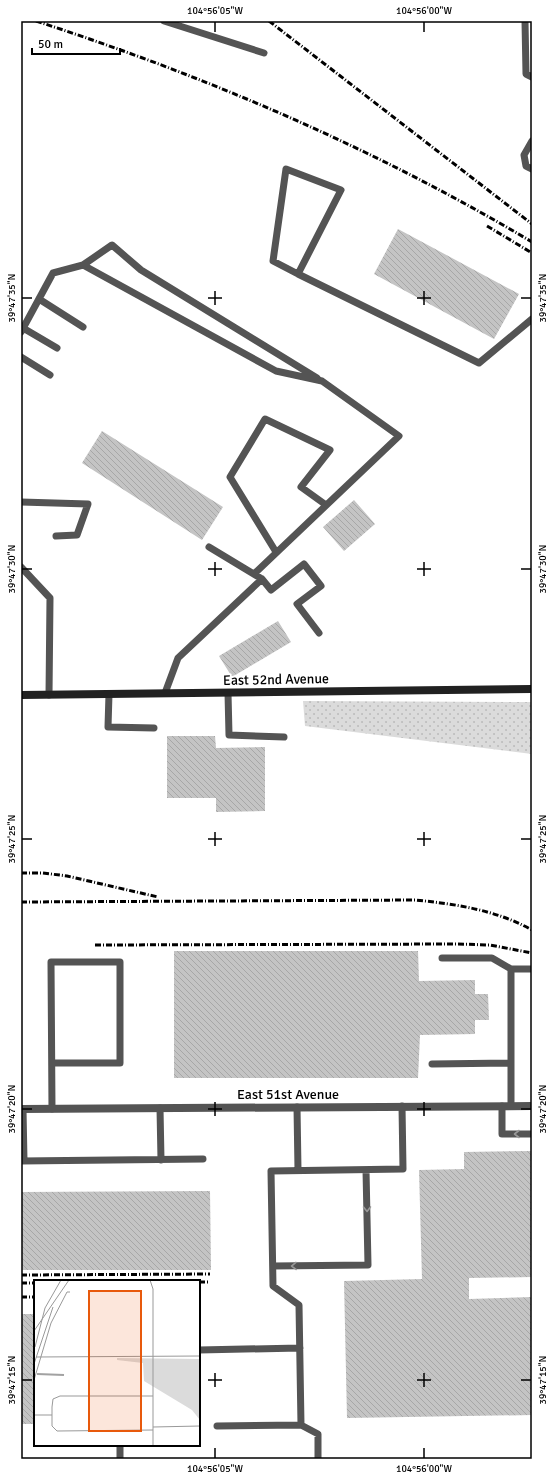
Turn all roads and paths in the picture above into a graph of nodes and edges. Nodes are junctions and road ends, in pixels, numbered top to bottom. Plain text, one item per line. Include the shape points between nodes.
1 (164, 21) edge
2 (525, 21) edge
3 (264, 53) dead end
4 (532, 77) edge
5 (532, 141) edge
6 (532, 169) edge
7 (83, 265) junction
8 (298, 274) junction
9 (39, 299) junction
10 (532, 319) edge
11 (83, 327) dead end
12 (22, 330) edge
13 (57, 348) dead end
14 (21, 357) edge
15 (50, 375) dead end
16 (322, 381) junction
17 (21, 502) edge
18 (326, 505) junction
19 (56, 536) dead end
20 (209, 547) dead end
21 (276, 552) junction
22 (21, 567) edge
23 (254, 574) junction
24 (262, 579) junction
25 (319, 633) dead end
26 (532, 689) edge
27 (165, 693) junction
28 (228, 693) junction
29 (110, 694) junction
30 (21, 695) edge
31 (49, 695) junction
32 (154, 728) dead end
33 (284, 737) dead end
34 (442, 958) dead end
35 (511, 969) junction
36 (532, 969) edge
37 (52, 1063) junction
38 (511, 1063) junction
39 (432, 1064) dead end
40 (402, 1106) junction
41 (502, 1106) junction
42 (511, 1106) junction
43 (532, 1106) edge
44 (297, 1107) junction
45 (160, 1108) junction
46 (22, 1109) edge
47 (52, 1109) junction
48 (532, 1134) edge
49 (203, 1159) dead end
50 (161, 1160) junction
51 (23, 1161) edge
52 (298, 1170) junction
53 (366, 1170) junction
54 (273, 1266) junction
55 (300, 1348) junction
56 (200, 1350) edge
57 (301, 1425) junction
58 (217, 1426) dead end
59 (120, 1446) edge
60 (120, 1459) edge
61 (318, 1459) edge

1 - 3 lane
2 - 4 lane via 526,74
5 - 6 lane via 524,156 526,166
7 - 9 lane via 53,273
7 - 16 lane via 276,371
7 - 16 lane via 112,245 141,270
8 - 8 lane via 273,261 286,170 341,190
8 - 10 lane via 479,362
9 - 11 lane
9 - 12 lane
12 - 13 lane
14 - 15 lane
16 - 18 lane via 399,436
17 - 19 lane via 88,504 77,535
18 - 21 lane
18 - 21 lane via 301,488 330,450 265,419 230,477
20 - 23 lane
21 - 23 lane
22 - 31 lane via 50,598
23 - 24 lane
24 - 25 lane via 271,590 304,564 321,586 297,604
24 - 27 lane via 178,658
26 - 28 street, East 52nd Avenue
27 - 28 street, East 52nd Avenue
27 - 29 street, East 52nd Avenue
28 - 33 lane via 229,735
29 - 31 street, East 52nd Avenue
29 - 32 lane via 108,727
30 - 31 street, East 52nd Avenue
34 - 35 lane via 492,958
35 - 36 lane
35 - 38 lane
37 - 37 lane via 120,1063 120,962 51,962
37 - 47 lane
38 - 39 lane
38 - 42 lane
40 - 41 street, East 51st Avenue
40 - 44 street, East 51st Avenue
40 - 53 lane via 403,1170
41 - 42 street, East 51st Avenue
48 -> 41 lane via 502,1134
42 - 43 street, East 51st Avenue
44 - 45 street, East 51st Avenue
44 - 52 lane
45 - 47 street, East 51st Avenue
45 - 50 lane
46 - 47 street, East 51st Avenue
46 - 51 lane
49 - 50 lane
50 - 51 lane
52 - 53 lane
52 - 54 lane via 271,1171
53 -> 54 lane via 368,1265
54 - 55 lane via 273,1286 299,1305
55 - 56 lane
55 - 57 lane
57 - 58 lane
57 - 61 lane via 318,1434
59 - 60 lane

